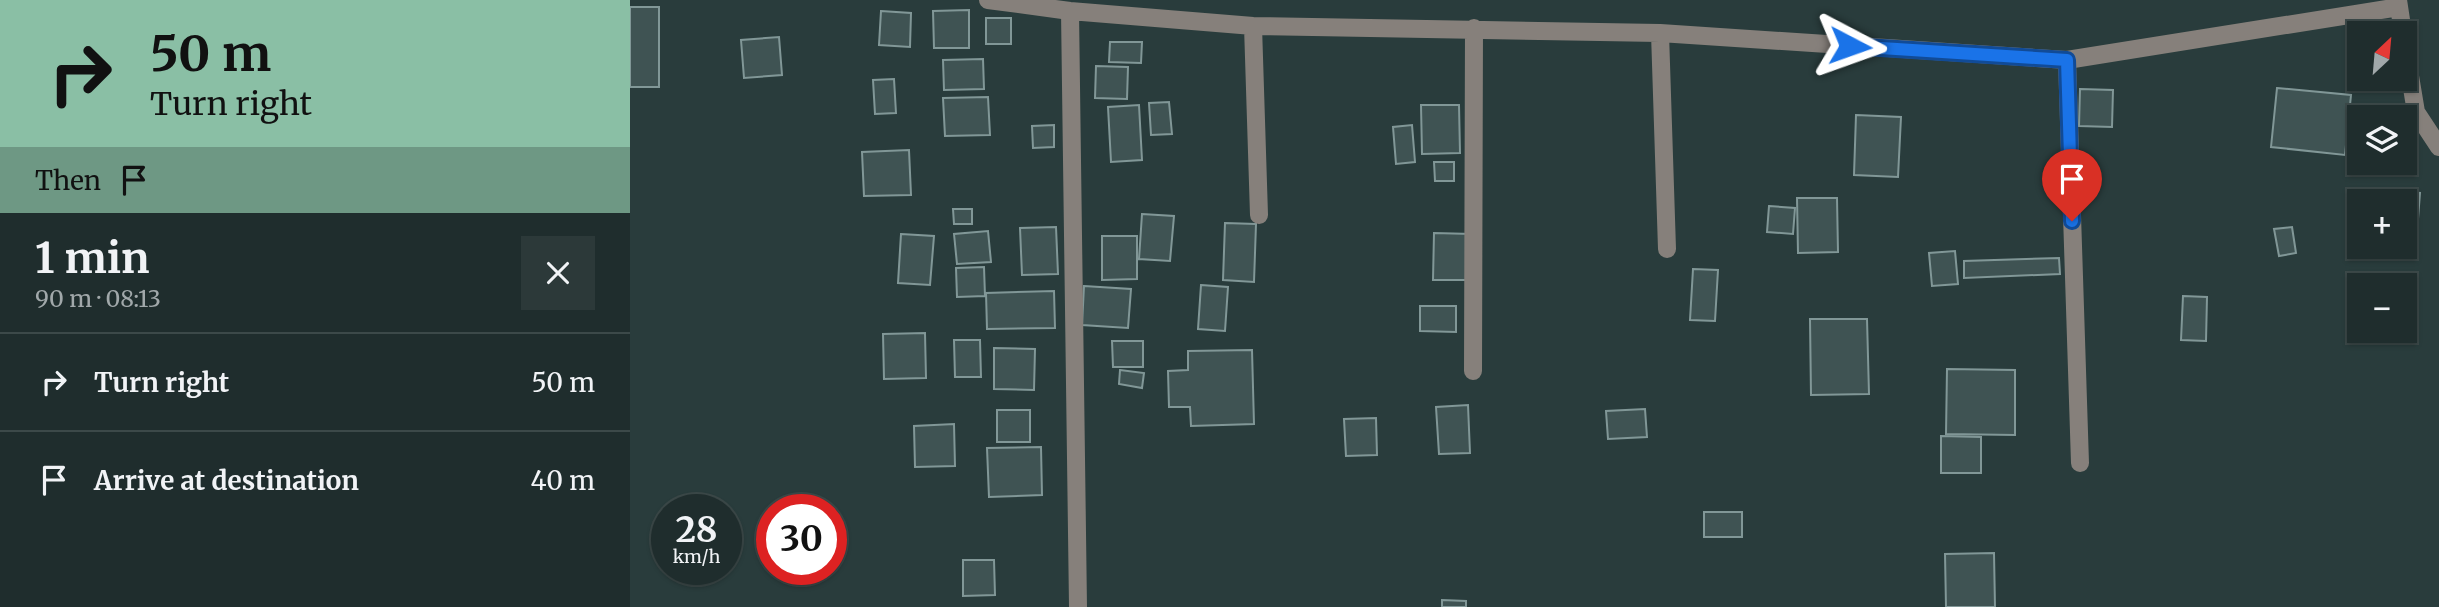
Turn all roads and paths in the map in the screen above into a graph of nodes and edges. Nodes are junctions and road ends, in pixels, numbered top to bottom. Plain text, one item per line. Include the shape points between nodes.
1 (988, 0) edge
2 (2398, 3) edge
3 (1070, 11) junction
4 (2401, 21) edge
5 (1252, 26) junction
6 (1474, 28) junction
7 (1660, 33) junction
8 (2067, 60) junction
9 (2412, 91) edge
10 (2439, 147) edge
11 (1259, 215) dead end
12 (1667, 249) dead end
13 (1473, 370) dead end
14 (2080, 463) dead end
15 (1078, 607) edge

1 - 3 street
2 - 4 street
2 - 8 street
3 - 5 street
3 - 15 street
5 - 6 street
5 - 11 street
6 - 7 street
6 - 13 street
7 - 8 street
7 - 12 street
8 - 14 street
9 - 10 street via 2416,112

